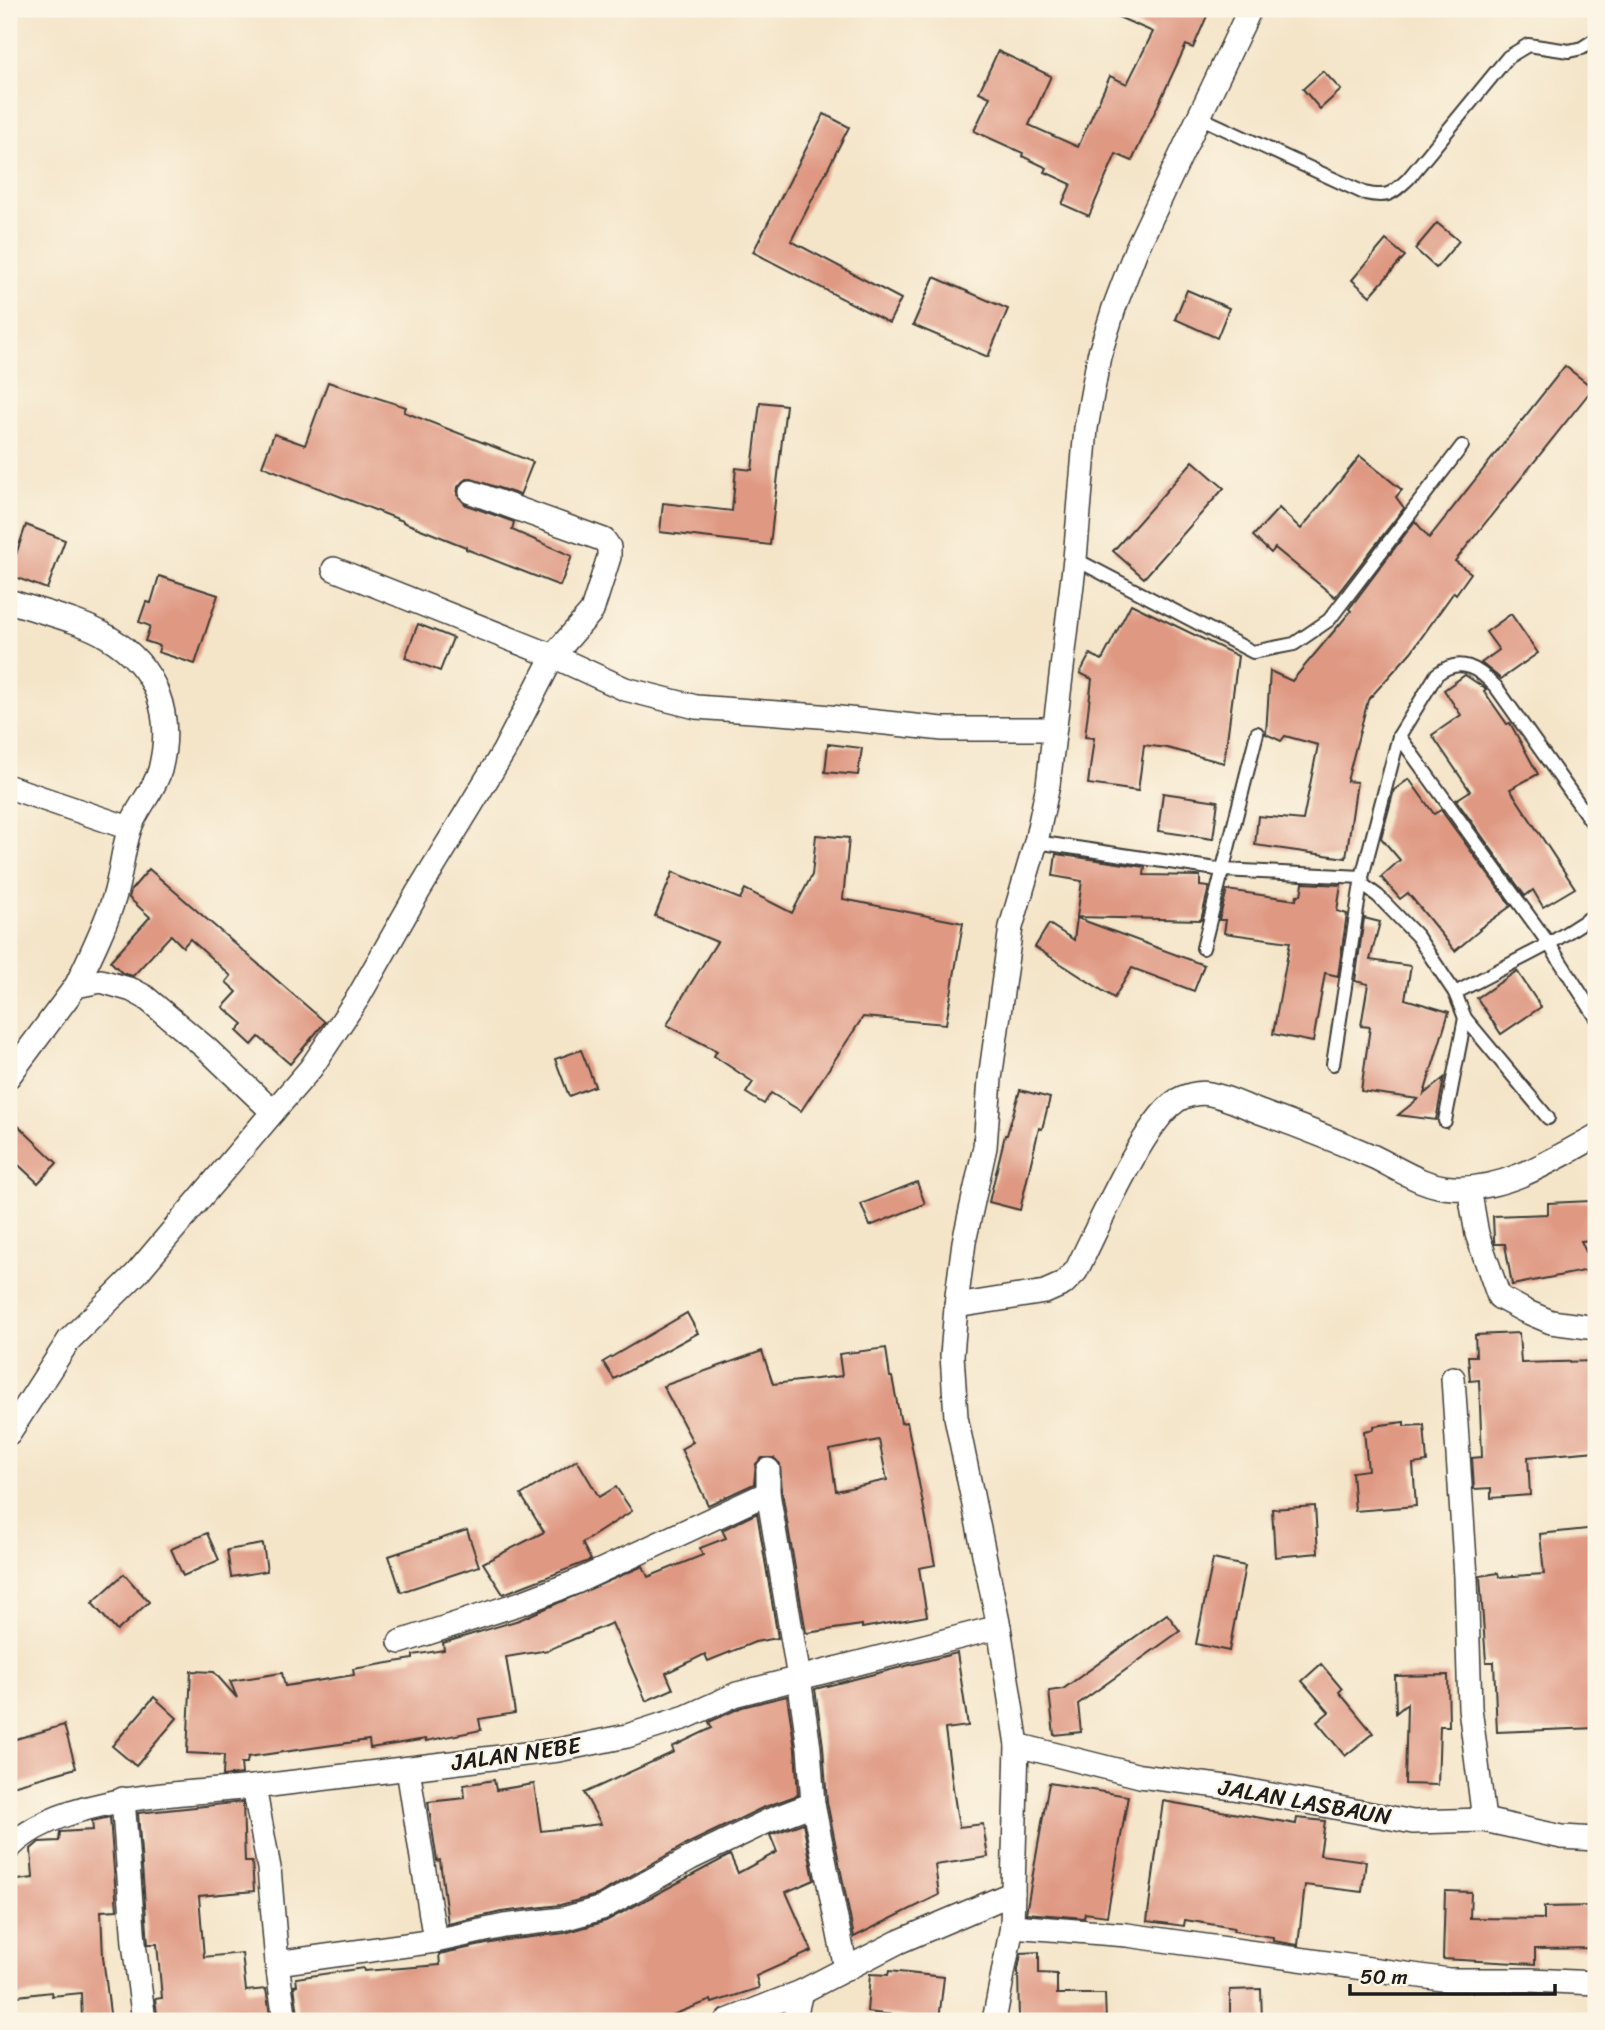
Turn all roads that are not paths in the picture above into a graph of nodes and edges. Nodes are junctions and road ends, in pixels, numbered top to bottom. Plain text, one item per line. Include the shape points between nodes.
1 (1250, 9) edge
2 (1596, 39) edge
3 (1199, 117) junction
4 (1462, 446) dead end
5 (471, 492) dead end
6 (1074, 559) junction
7 (334, 569) dead end
8 (9, 601) edge
9 (553, 656) junction
10 (1054, 729) junction
11 (1257, 733) dead end
12 (1399, 736) junction
13 (9, 787) edge
14 (129, 828) junction
15 (1596, 828) edge
16 (1036, 842) junction
17 (1223, 870) junction
18 (1362, 877) junction
19 (1596, 914) edge
20 (1549, 944) junction
21 (1203, 948) dead end
22 (76, 986) junction
23 (1455, 993) junction
24 (1596, 1017) edge
25 (1465, 1018) junction
26 (1333, 1064) dead end
27 (9, 1076) edge
28 (273, 1112) junction
29 (1548, 1118) dead end
30 (1446, 1121) dead end
31 (1596, 1136) edge
32 (1469, 1188) junction
33 (956, 1306) junction
34 (1596, 1328) edge
35 (1452, 1378) dead end
36 (9, 1433) edge
37 (768, 1470) dead end
38 (768, 1493) junction
39 (999, 1627) junction
40 (400, 1642) dead end
41 (799, 1678) junction
42 (1017, 1745) junction
43 (408, 1769) junction
44 (254, 1787) junction
45 (123, 1799) junction
46 (813, 1804) junction
47 (1484, 1820) junction
48 (1596, 1839) edge
49 (9, 1848) edge
50 (1013, 1893) junction
51 (1012, 1926) junction
52 (435, 1941) junction
53 (277, 1963) junction
54 (846, 1969) junction
55 (1596, 1983) edge
56 (801, 1992) junction
57 (144, 2021) edge
58 (285, 2021) edge
59 (727, 2021) edge
60 (794, 2021) edge
61 (994, 2021) edge

1 - 3 street
2 - 3 lane via 1569,51 1528,45 1507,57 1391,195 1364,193
3 - 6 street via 1136,250 1099,356 1086,428
4 - 6 lane via 1329,620 1294,645 1252,652
5 - 9 street via 595,536 609,547 592,611
6 - 10 street
7 - 9 street
8 - 14 street via 108,636 146,669 162,702 163,746 155,783
9 - 10 street via 625,690 696,707 943,729
9 - 28 street via 504,751 359,996 311,1068
10 - 16 street
11 - 17 lane
12 - 15 lane via 1437,674 1446,667 1471,666 1496,687
12 - 18 lane
12 - 20 lane
13 - 14 street
14 - 22 street via 114,898
16 - 17 lane
16 - 33 street via 1012,927 985,1147 964,1242
17 - 18 lane
17 - 21 lane
18 - 23 lane via 1363,885 1417,936
18 - 26 lane
19 - 20 lane
20 - 23 lane
20 - 24 lane
22 - 27 street
22 - 28 street via 101,981 145,997
23 - 25 lane
25 - 29 lane
25 - 30 lane
28 - 36 street via 136,1274 69,1340
31 - 32 street via 1514,1178
32 - 33 street via 1422,1181 1330,1138 1210,1093 1195,1094 1174,1102 1144,1138 1076,1271 1063,1284 1045,1292
32 - 34 street via 1477,1234 1499,1297 1551,1322
33 - 39 street via 952,1355 956,1417
35 - 47 street via 1470,1708
37 - 38 street
38 - 40 street via 576,1582
38 - 41 street
39 - 41 street, JALAN NEBE
39 - 42 street
41 - 43 street, JALAN NEBE via 737,1694 627,1736 558,1750
41 - 46 street
42 - 47 street, JALAN LASBAUN via 1140,1776 1234,1788 1413,1822
42 - 50 street
43 - 44 street, JALAN NEBE
43 - 52 street
44 - 45 street, JALAN NEBE
44 - 53 street via 269,1868
45 - 49 street, JALAN NEBE via 68,1814 27,1833
45 - 57 street
46 - 52 street via 691,1858 602,1908
46 - 54 street
47 - 48 street, JALAN LASBAUN via 1562,1837
50 - 51 street
50 - 54 street
51 - 55 street via 1127,1935 1449,1980
51 - 61 street
52 - 53 street
53 - 58 street
54 - 56 street
56 - 59 street
56 - 60 street

